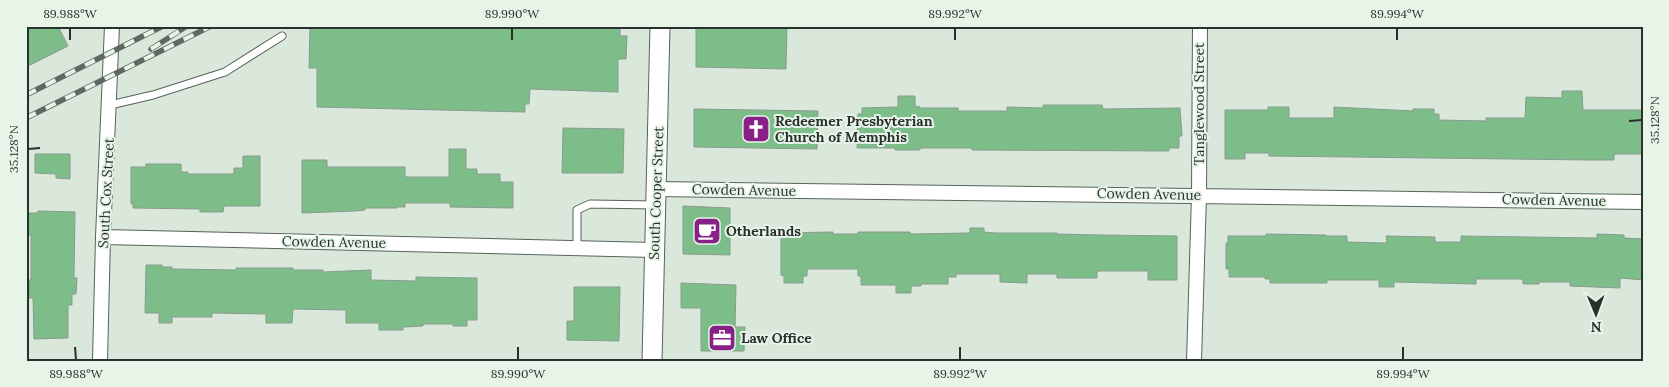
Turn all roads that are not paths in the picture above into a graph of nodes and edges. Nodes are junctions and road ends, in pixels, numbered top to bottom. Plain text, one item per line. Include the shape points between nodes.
1 (112, 26) edge
2 (660, 26) edge
3 (1200, 26) edge
4 (282, 36) dead end
5 (110, 105) junction
6 (1199, 195) junction
7 (656, 197) junction
8 (1643, 202) edge
9 (103, 237) junction
10 (577, 248) junction
11 (654, 250) junction
12 (100, 361) edge
13 (652, 361) edge
14 (1194, 361) edge

1 - 5 street, South Cox Street
2 - 7 main road, South Cooper Street
3 - 6 street, Tanglewood Street
4 - 5 lane via 225,72
5 - 9 street, South Cox Street
6 - 7 street, Cowden Avenue
6 - 8 street, Cowden Avenue
6 - 14 street, Tanglewood Street
7 - 10 lane via 590,204 577,210
7 - 11 main road, South Cooper Street
9 - 10 street, Cowden Avenue
9 - 12 street, South Cox Street
10 - 11 street, Cowden Avenue
11 - 13 main road, South Cooper Street

